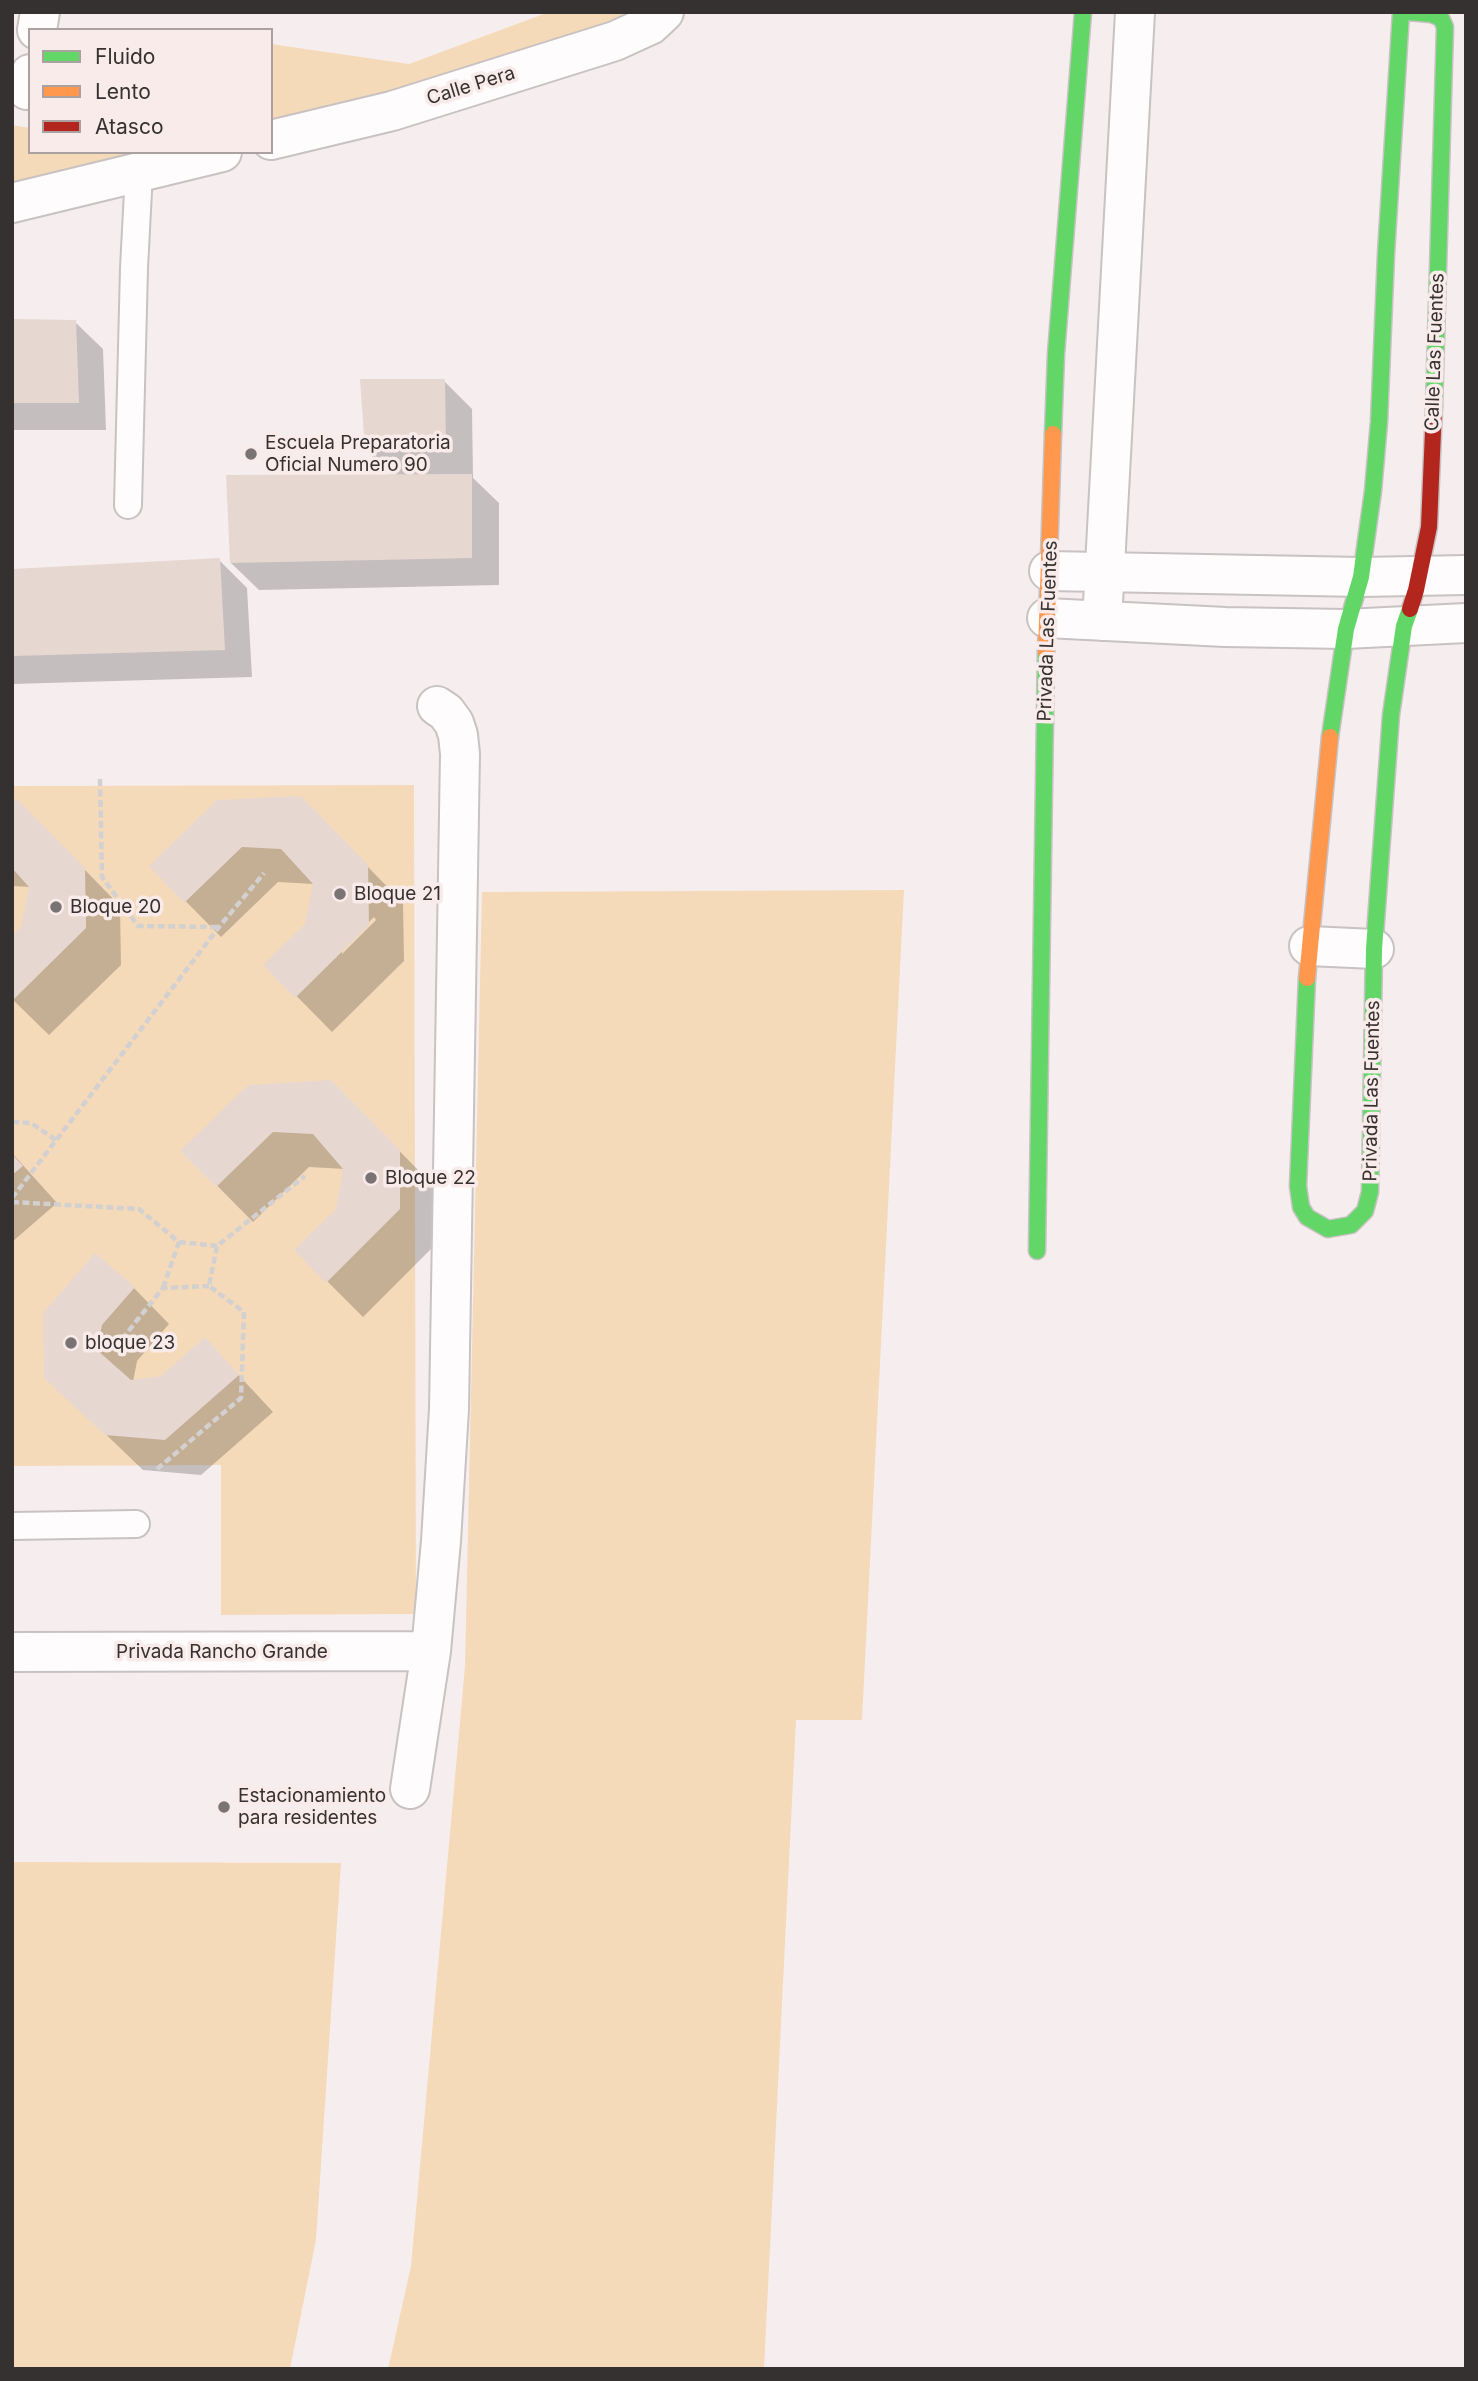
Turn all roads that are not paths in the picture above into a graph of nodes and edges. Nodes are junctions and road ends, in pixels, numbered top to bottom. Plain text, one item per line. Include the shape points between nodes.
1 (664, 12) edge
2 (1083, 12) edge
3 (1135, 12) edge
4 (1401, 12) edge
5 (1407, 12) edge
6 (273, 140) edge
7 (214, 154) edge
8 (139, 172) junction
9 (12, 203) edge
10 (128, 505) dead end
11 (1049, 571) junction
12 (1105, 571) junction
13 (1466, 575) edge
14 (1419, 576) junction
15 (1361, 577) junction
16 (1047, 618) junction
17 (1102, 621) junction
18 (1466, 623) edge
19 (1404, 626) junction
20 (1346, 629) junction
21 (436, 705) dead end
22 (1309, 946) junction
23 (1374, 949) junction
24 (1037, 1251) dead end
25 (136, 1524) dead end
26 (12, 1526) edge
27 (431, 1651) junction
28 (12, 1652) edge
29 (410, 1788) dead end

1 - 6 street, Calle Pera via 650,25 615,41 392,111
2 - 11 street, Privada Las Fuentes via 1056,354
3 - 12 street
4 - 15 street via 1379,422
5 - 14 street, Calle Las Fuentes via 1431,14 1441,18 1445,27 1431,500
7 - 8 street
8 - 9 street
8 - 10 lane
11 - 12 street
11 - 16 street, Privada Las Fuentes
12 - 15 street
12 - 17 street
13 - 14 street
14 - 15 street
14 - 19 street, Calle Las Fuentes
15 - 20 street
16 - 17 street
16 - 24 street, Privada Las Fuentes
17 - 20 street
18 - 19 street
19 - 20 street
19 - 23 street, Privada Las Fuentes via 1391,715
20 - 22 street, Privada Las Fuentes
21 - 27 street via 446,712 458,735 460,851 449,1409
22 - 23 street
22 - 23 street, Privada Las Fuentes via 1298,1186 1307,1217 1328,1229 1351,1225 1365,1211 1370,1192
25 - 26 lane
27 - 28 street, Privada Rancho Grande
27 - 29 street

